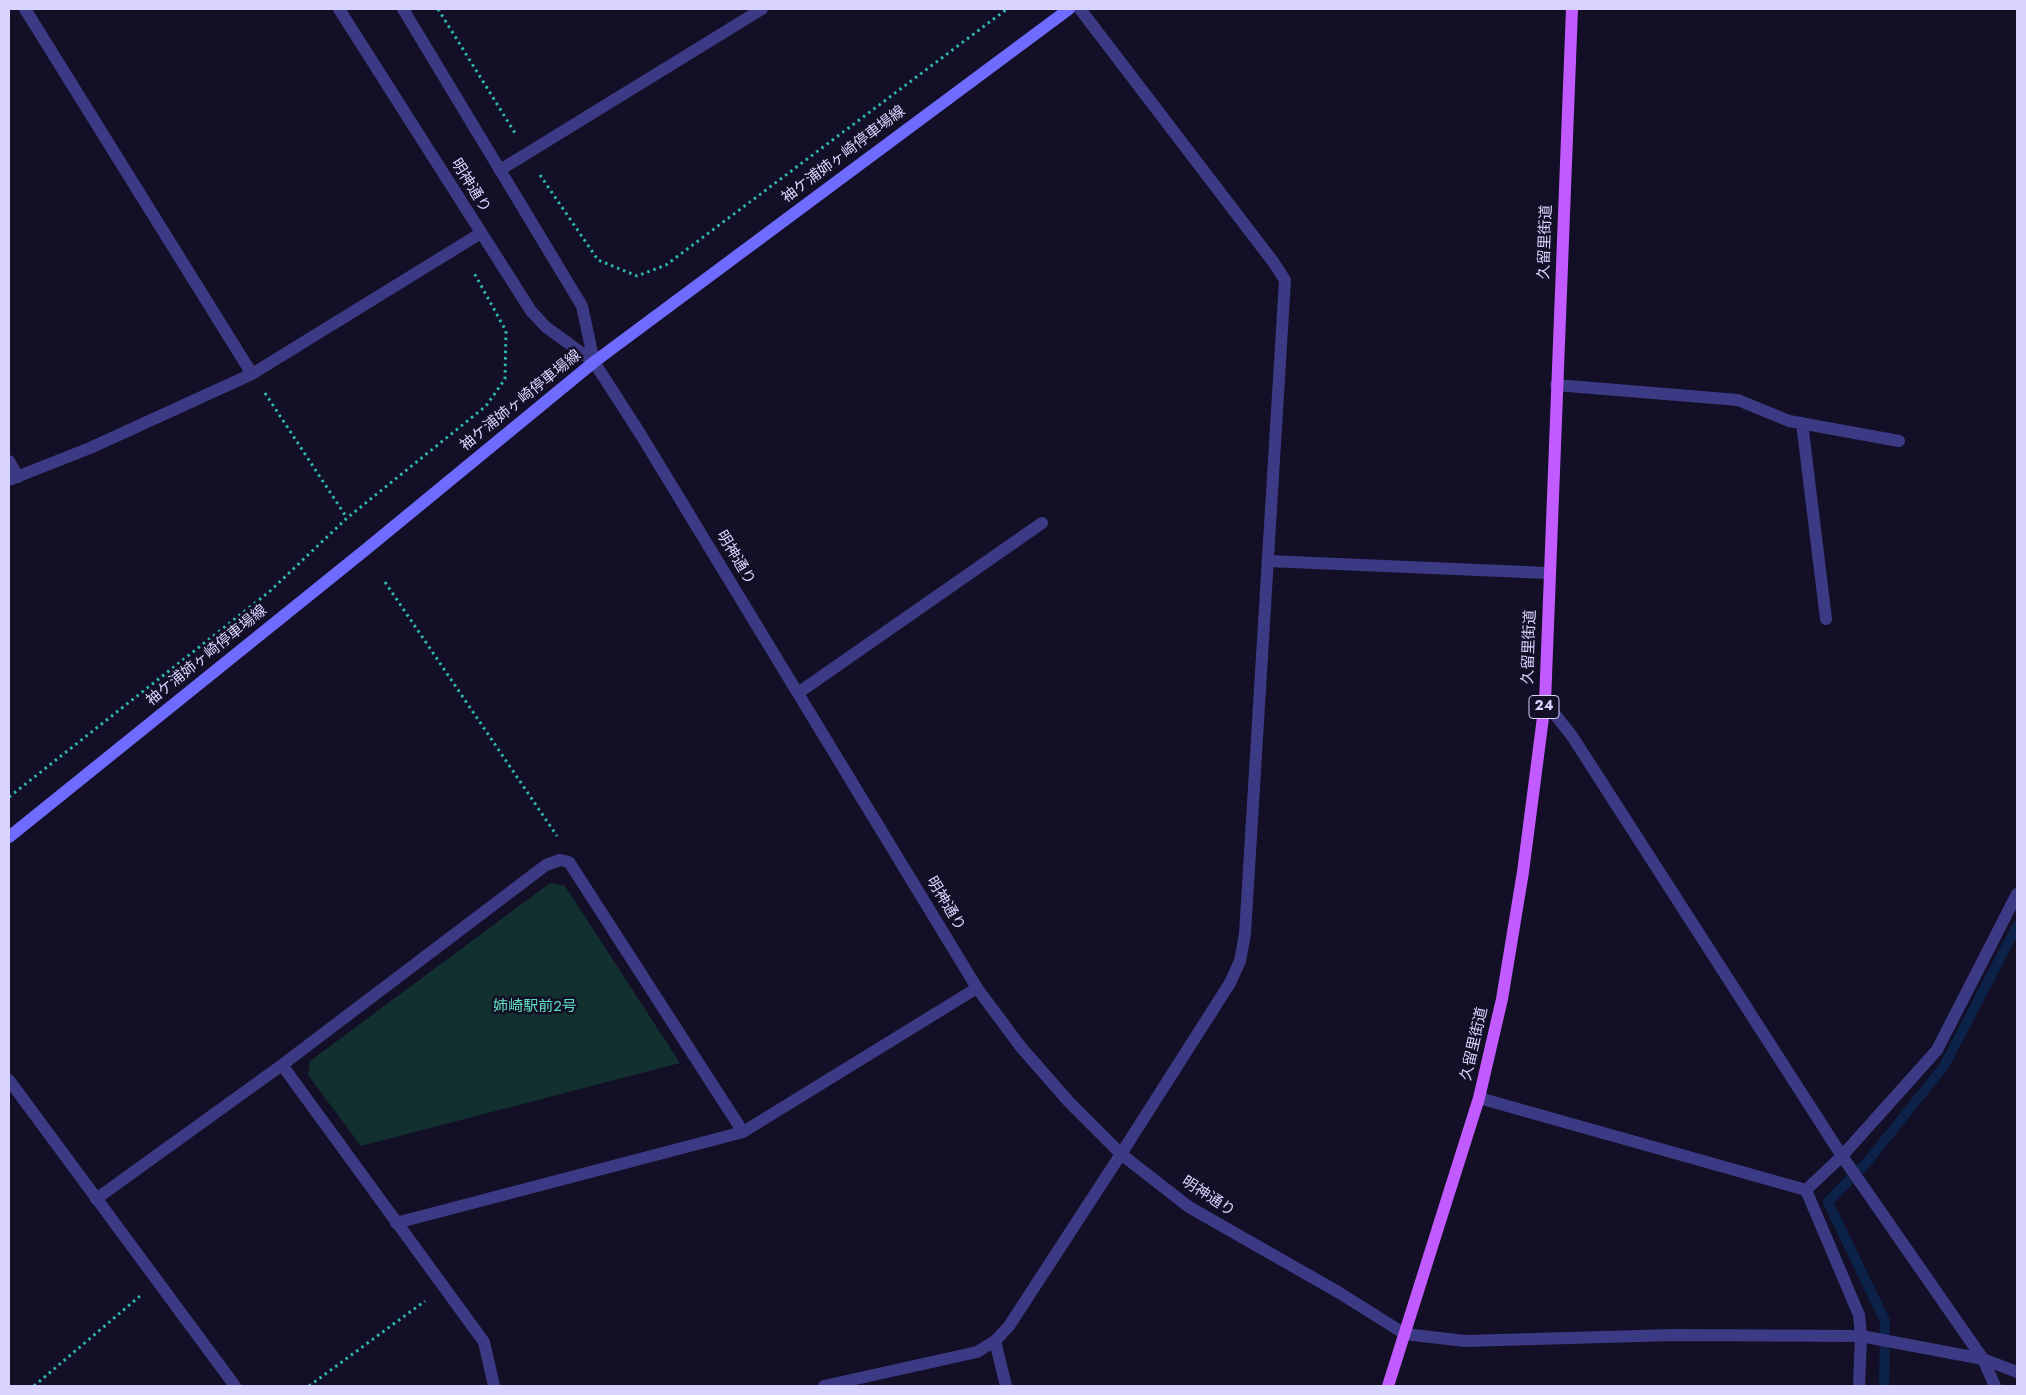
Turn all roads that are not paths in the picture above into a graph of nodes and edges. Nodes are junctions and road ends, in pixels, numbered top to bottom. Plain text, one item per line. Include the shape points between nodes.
1 (25, 9) edge
2 (339, 9) edge
3 (403, 9) edge
4 (762, 9) edge
5 (1069, 9) edge
6 (1080, 9) edge
7 (1572, 9) edge
8 (500, 170) junction
9 (481, 233) junction
10 (594, 362) junction
11 (252, 374) junction
12 (1556, 385) junction
13 (1802, 423) junction
14 (1899, 441) dead end
15 (9, 461) edge
16 (14, 478) edge
17 (1042, 523) dead end
18 (1268, 561) junction
19 (1548, 573) junction
20 (1826, 619) dead end
21 (798, 693) junction
22 (1544, 702) junction
23 (9, 837) edge
24 (2017, 894) edge
25 (977, 988) junction
26 (282, 1065) junction
27 (9, 1080) edge
28 (1479, 1098) junction
29 (743, 1132) junction
30 (1121, 1154) junction
31 (1842, 1156) junction
32 (1806, 1190) junction
33 (96, 1199) junction
34 (396, 1223) junction
35 (1406, 1334) junction
36 (1861, 1336) junction
37 (995, 1341) junction
38 (1983, 1359) junction
39 (2017, 1372) edge
40 (235, 1386) edge
41 (494, 1386) edge
42 (824, 1386) edge
43 (1006, 1386) edge
44 (1388, 1386) edge
45 (1859, 1386) edge
46 (1995, 1386) edge

1 - 11 street
2 - 9 street, 明神通り
3 - 8 street, 明神通り
4 - 8 street
5 - 10 main road, 袖ケ浦姉ヶ崎停車場線
6 - 18 street via 1286,280
7 - 12 main road, 久留里街道 / 24
8 - 10 street, 明神通り via 582,306
9 - 10 street, 明神通り via 546,327
9 - 11 street
10 - 21 street, 明神通り
10 - 23 main road, 袖ケ浦姉ヶ崎停車場線
11 - 16 street via 90,448
12 - 13 street via 1738,400 1789,421
12 - 19 main road, 久留里街道 / 24
13 - 14 street
13 - 20 street
15 - 16 street
17 - 21 street
18 - 19 street
18 - 30 street via 1240,961 1230,983
19 - 22 main road, 久留里街道 / 24
21 - 25 street, 明神通り
22 - 28 main road, 久留里街道 / 24 via 1520,892 1502,999
22 - 31 street via 1572,736
24 - 31 street via 1937,1050
25 - 29 street
25 - 30 street, 明神通り via 1020,1046
26 - 29 street via 546,865 560,860 569,862
26 - 33 street
26 - 34 street
27 - 33 street
28 - 32 street
28 - 35 main road, 久留里街道 / 24
29 - 34 street
30 - 35 street, 明神通り via 1189,1207
30 - 37 street via 1009,1326
31 - 32 street
31 - 38 street
32 - 36 street via 1859,1315
33 - 40 street
34 - 41 street via 484,1342
35 - 36 street via 1464,1341 1674,1335
35 - 44 main road, 久留里街道 / 24
36 - 38 street
36 - 45 street
37 - 42 street via 977,1352
37 - 43 street
38 - 39 street
38 - 46 street

